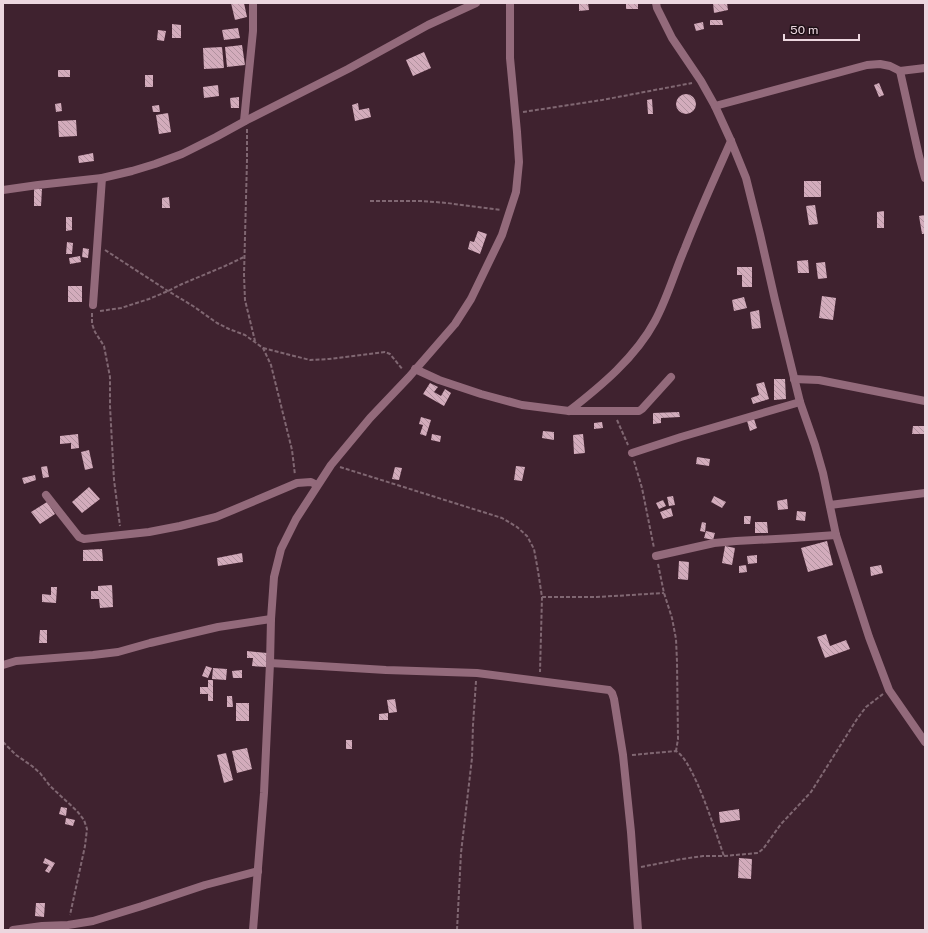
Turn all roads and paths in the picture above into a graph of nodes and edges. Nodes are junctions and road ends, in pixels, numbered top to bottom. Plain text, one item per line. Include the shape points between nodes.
1 (253, 3) edge
2 (476, 3) edge
3 (510, 3) edge
4 (656, 3) edge
5 (925, 68) edge
6 (900, 71) junction
7 (701, 81) junction
8 (715, 106) junction
9 (515, 113) junction
10 (245, 121) junction
11 (731, 141) junction
12 (102, 178) junction
13 (925, 178) edge
14 (3, 190) edge
15 (370, 201) dead end
16 (510, 211) junction
17 (98, 245) junction
18 (245, 256) junction
19 (168, 291) junction
20 (93, 309) junction
21 (256, 342) junction
22 (263, 348) junction
23 (415, 369) junction
24 (409, 377) junction
25 (671, 377) dead end
26 (794, 379) junction
27 (925, 401) edge
28 (800, 402) junction
29 (569, 411) junction
30 (614, 411) junction
31 (632, 453) junction
32 (331, 465) junction
33 (297, 483) junction
34 (317, 485) junction
35 (925, 493) edge
36 (46, 495) dead end
37 (830, 505) junction
38 (121, 535) junction
39 (836, 535) junction
40 (656, 556) junction
41 (664, 593) junction
42 (542, 597) junction
43 (271, 620) junction
44 (270, 663) junction
45 (3, 665) edge
46 (477, 673) junction
47 (540, 681) junction
48 (889, 690) junction
49 (3, 742) edge
50 (925, 742) edge
51 (676, 751) junction
52 (622, 755) junction
53 (724, 856) junction
54 (634, 869) junction
55 (258, 871) junction
56 (68, 925) junction
57 (13, 930) edge
58 (253, 930) edge
59 (457, 930) edge
60 (638, 930) edge

1 - 10 street
2 - 10 street via 428,25
3 - 9 street via 510,58
4 - 7 street via 672,38
5 - 6 street
6 - 8 street via 880,64 867,65
6 - 13 street
7 - 8 street
7 - 9 path
8 - 11 street
9 - 16 street via 519,162 516,192
10 - 12 street via 182,154
10 - 18 path
11 - 26 street via 746,178
11 - 29 street via 655,322 629,358 599,388
12 - 14 street
12 - 17 street
15 - 16 path via 428,201
16 - 23 street via 502,235 471,300 455,324
17 - 19 path
17 - 20 street
18 - 19 path
18 - 21 path via 245,300
19 - 20 path via 121,308
19 - 21 path via 229,330
20 - 38 path via 92,324 104,346 110,377 114,480
21 - 22 path
22 - 24 path via 310,360 388,352
22 - 33 path via 271,365 292,450
23 - 24 street
23 - 29 street via 481,394 522,404
24 - 32 street
25 - 30 street via 639,411
26 - 27 street via 819,380
26 - 28 street
28 - 31 street via 681,436
28 - 37 street via 815,445
29 - 30 street
30 - 31 path
31 - 40 path
32 - 34 street
32 - 42 path via 502,518 517,527 527,536 534,549
33 - 34 street via 311,482
33 - 38 street via 216,517 149,532
34 - 43 street via 281,549 274,577
35 - 37 street
36 - 38 street via 79,537 84,539
37 - 39 street
39 - 40 street via 714,543
39 - 48 street
40 - 41 path
41 - 42 path via 591,598
41 - 51 path via 672,618 678,662
42 - 47 path
43 - 44 street
43 - 45 street via 218,627 118,652 16,661
44 - 46 street
44 - 55 street
46 - 47 street
46 - 59 path
47 - 52 street via 609,690 614,698
48 - 50 street
48 - 53 path via 866,707 811,792 780,824 763,849 753,854
49 - 56 path via 40,773 84,820 87,829 85,846
51 - 52 path
51 - 53 path via 691,770 706,803
52 - 54 street
53 - 54 path via 682,859
54 - 60 street
55 - 56 street via 93,921
55 - 58 street
56 - 57 street

